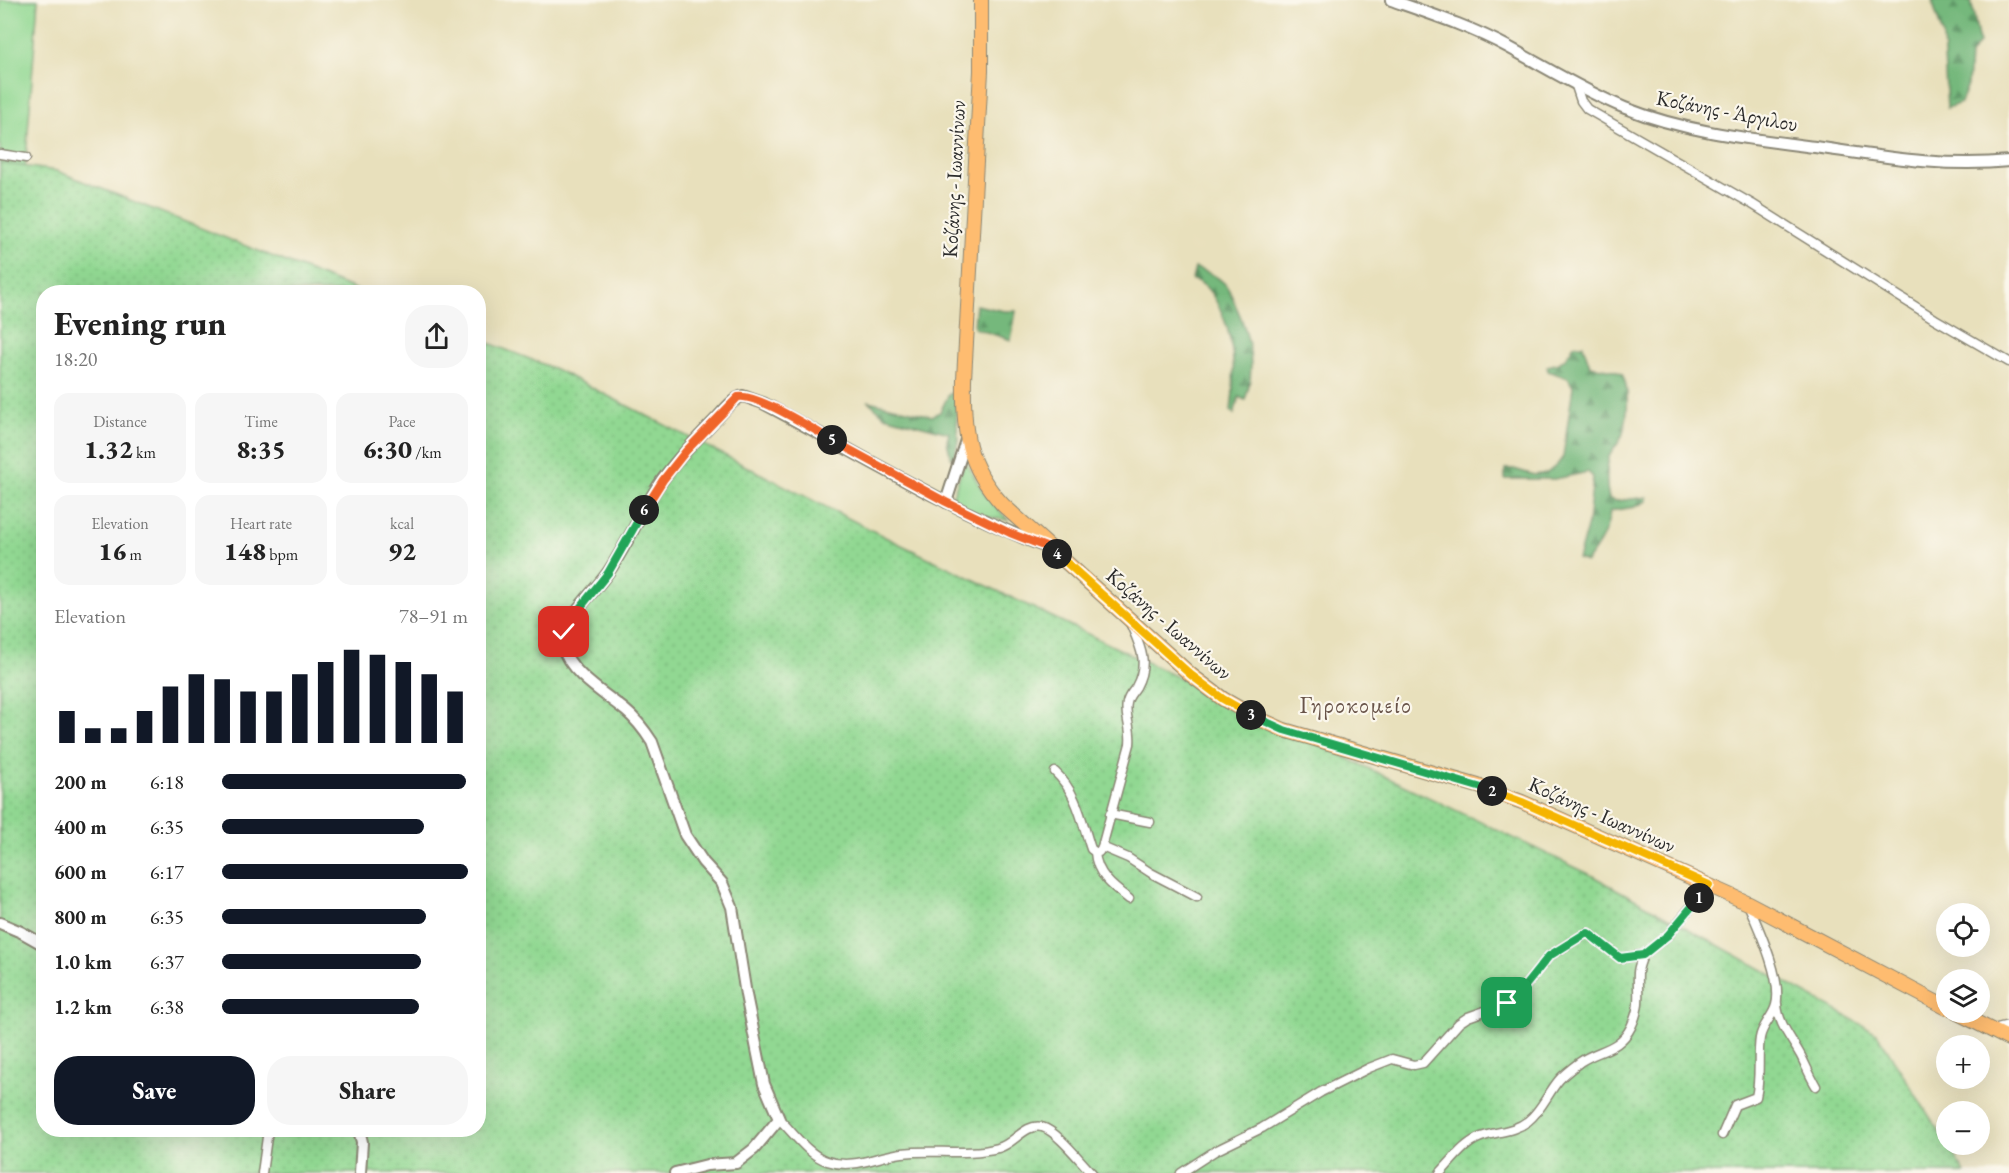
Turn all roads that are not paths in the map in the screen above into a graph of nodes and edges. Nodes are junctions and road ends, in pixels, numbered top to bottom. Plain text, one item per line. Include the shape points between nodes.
1 (981, 0) edge
2 (986, 0) edge
3 (1391, 0) edge
4 (982, 20) junction
5 (1576, 86) junction
6 (0, 154) edge
7 (26, 158) dead end
8 (2009, 161) edge
9 (2009, 362) edge
10 (966, 440) junction
11 (946, 502) junction
12 (1051, 549) junction
13 (1129, 619) junction
14 (1055, 772) dead end
15 (1110, 814) junction
16 (1150, 822) dead end
17 (1099, 850) junction
18 (1709, 885) junction
19 (1197, 897) dead end
20 (1129, 899) dead end
21 (1748, 903) junction
22 (0, 923) edge
23 (36, 940) edge
24 (1643, 955) junction
25 (1936, 1002) edge
26 (1777, 1004) junction
27 (1976, 1023) edge
28 (2009, 1025) edge
29 (1989, 1030) junction
30 (2009, 1039) edge
31 (1816, 1086) dead end
32 (779, 1119) junction
33 (1722, 1135) dead end
34 (267, 1137) edge
35 (361, 1137) edge
36 (262, 1173) edge
37 (360, 1173) edge
38 (675, 1173) edge
39 (1092, 1173) edge
40 (1181, 1173) edge
41 (1440, 1173) edge

1 - 4 main road, Κοζάνης - Ιωαννίνων
2 - 4 main road, Κοζάνης - Ιωαννίνων
3 - 5 street, Κοζάνης - Άργιλου via 1483,35
4 - 10 main road, Κοζάνης - Ιωαννίνων via 964,379
5 - 8 street, Κοζάνης - Άργιλου via 1636,112 1691,128 1927,161
5 - 9 street via 1587,109 1742,198
6 - 7 street
10 - 11 street
10 - 12 main road, Κοζάνης - Ιωαννίνων via 972,460 990,491
11 - 12 street
11 - 32 street via 763,403 747,396 738,397 663,480 608,573 564,632 569,661 645,730 685,835 728,893 764,1084
12 - 13 main road, Κοζάνης - Ιωαννίνων
13 - 15 street via 1144,663 1127,700 1130,744
13 - 18 main road, Κοζάνης - Ιωαννίνων via 1206,687 1268,723 1479,786
14 - 17 street via 1073,796 1091,849
15 - 16 street
15 - 17 street
17 - 19 street via 1128,858
17 - 20 street via 1097,866 1108,882
18 - 21 main road, Κοζάνης - Ιωαννίνων
18 - 24 street via 1668,935
21 - 25 main road, Κοζάνης - Ιωαννίνων
21 - 26 street via 1768,951
22 - 23 street
24 - 40 street via 1620,958 1588,933 1583,935 1549,956 1507,1003 1459,1023 1423,1063 1414,1065 1392,1059 1369,1068 1215,1150
24 - 41 street via 1638,970 1640,1000 1621,1042 1582,1060 1569,1071 1528,1121 1468,1144
26 - 31 street via 1780,1021
26 - 33 street via 1762,1029 1756,1097 1735,1105
27 - 29 main road
28 - 29 street
29 - 30 main road
32 - 38 street via 754,1149 736,1163
32 - 39 street via 817,1156 842,1165 901,1153 1001,1148 1037,1126 1054,1135
34 - 36 street
35 - 37 street

